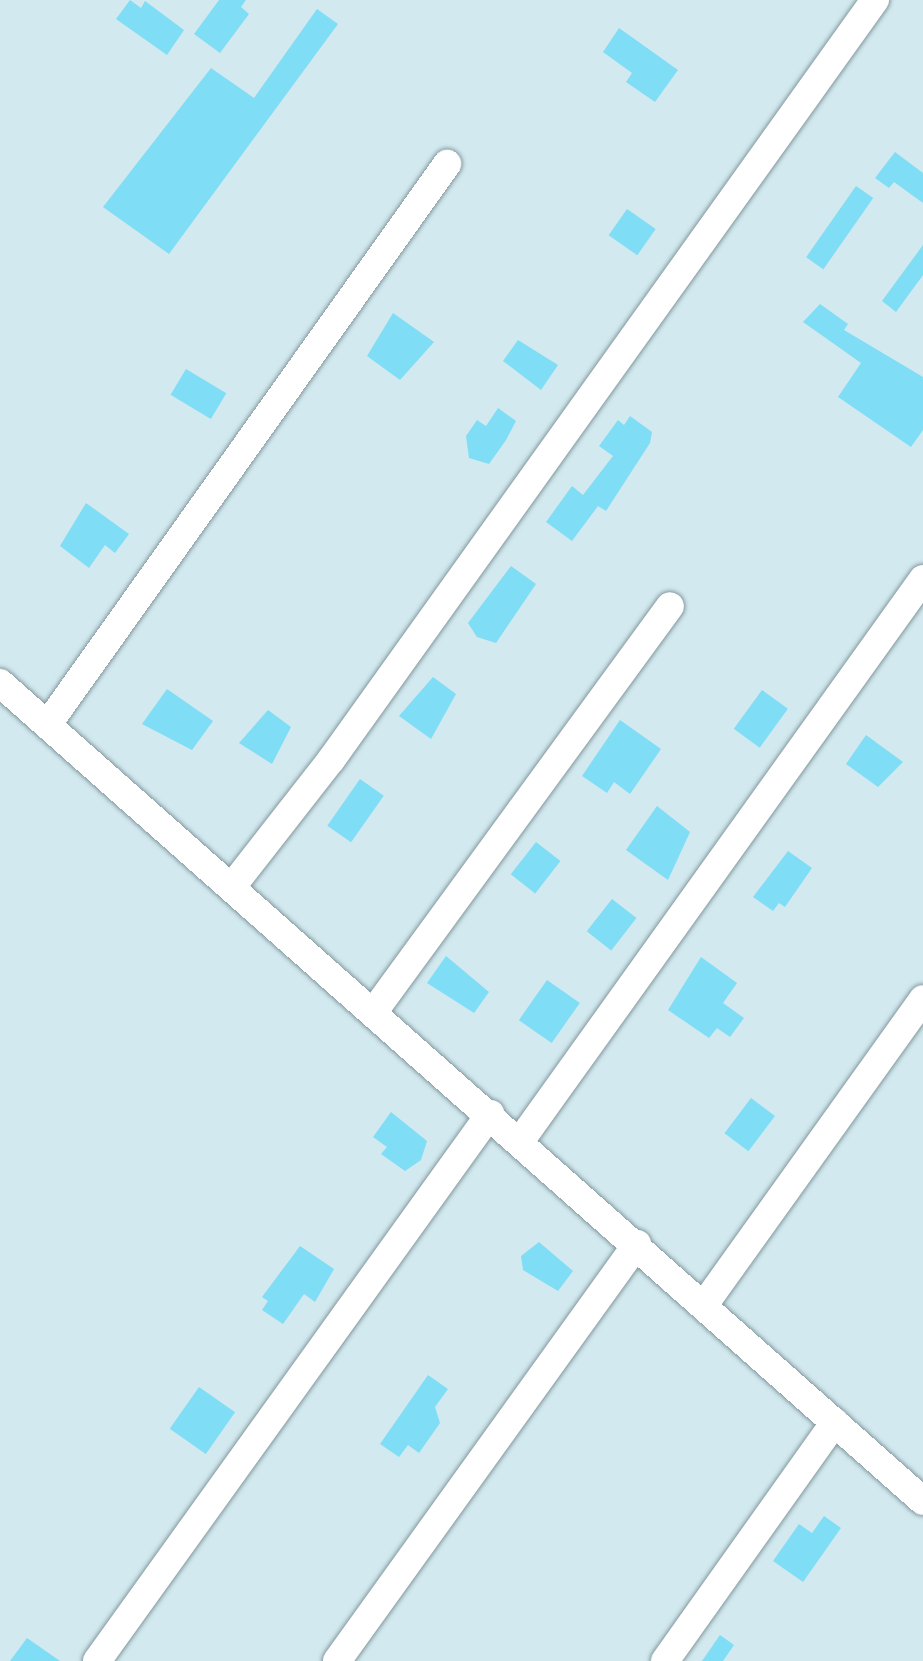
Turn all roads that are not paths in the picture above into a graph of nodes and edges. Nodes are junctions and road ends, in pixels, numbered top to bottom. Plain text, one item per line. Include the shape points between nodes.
1 (875, 0) edge
2 (447, 164) dead end
3 (923, 579) edge
4 (670, 606) dead end
5 (0, 683) edge
6 (48, 724) junction
7 (234, 884) junction
8 (923, 999) edge
9 (375, 1010) junction
10 (490, 1114) junction
11 (521, 1140) junction
12 (637, 1244) junction
13 (704, 1305) junction
14 (835, 1422) junction
15 (923, 1502) edge
16 (98, 1661) edge
17 (338, 1661) edge
18 (665, 1661) edge

1 - 7 street via 331,760
2 - 6 street
3 - 11 street
4 - 9 street
5 - 6 street
6 - 7 street
7 - 9 street
8 - 13 street
9 - 10 street
10 - 11 street
10 - 16 street
11 - 12 street
12 - 13 street
12 - 17 street
13 - 14 street
14 - 15 street
14 - 18 street

